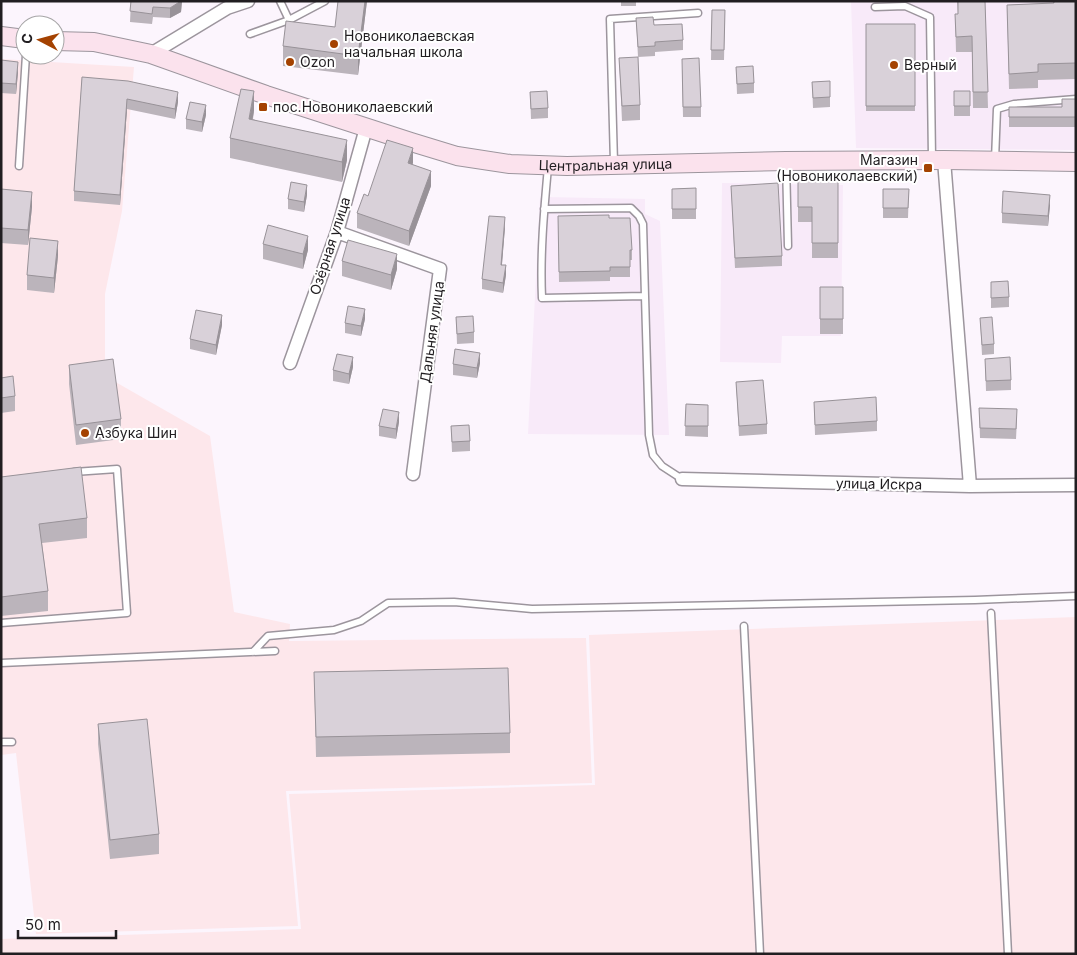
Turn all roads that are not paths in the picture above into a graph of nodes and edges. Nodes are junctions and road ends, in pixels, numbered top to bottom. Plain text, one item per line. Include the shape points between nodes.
1 (248, 1) edge
2 (280, 1) edge
3 (325, 1) edge
4 (227, 5) edge
5 (875, 7) dead end
6 (698, 13) dead end
7 (289, 20) junction
8 (250, 34) dead end
9 (1, 36) edge
10 (15, 38) edge
11 (65, 41) edge
12 (151, 54) junction
13 (25, 65) edge
14 (1076, 99) edge
15 (366, 128) junction
16 (938, 160) junction
17 (786, 161) junction
18 (994, 161) junction
19 (1076, 162) edge
20 (614, 164) junction
21 (548, 165) junction
22 (19, 166) dead end
23 (544, 209) junction
24 (337, 232) junction
25 (788, 246) dead end
26 (645, 296) junction
27 (290, 362) dead end
28 (69, 473) edge
29 (413, 474) dead end
30 (682, 479) joint
31 (1076, 484) edge
32 (970, 486) junction
33 (1076, 596) edge
34 (991, 613) dead end
35 (1, 624) edge
36 (744, 626) dead end
37 (275, 651) dead end
38 (253, 652) junction
39 (1, 663) edge
40 (1, 742) edge
41 (12, 742) dead end
42 (760, 954) edge
43 (1008, 954) edge

1 - 4 street
2 - 7 lane
3 - 7 lane
4 - 12 street
5 - 16 lane via 905,6 930,17
6 - 20 lane via 610,19
7 - 8 lane
9 - 10 main road
11 - 12 main road, Центральная улица via 94,42
12 - 15 main road, Центральная улица
13 - 22 lane
14 - 18 lane via 1014,104 997,109
15 - 21 main road, Центральная улица via 457,156 510,164
15 - 24 street, Озёрная улица
16 - 17 main road, Центральная улица
16 - 18 main road, Центральная улица
16 - 32 street
17 - 20 main road, Центральная улица
17 - 25 lane
18 - 19 main road, Центральная улица
20 - 21 main road, Центральная улица
21 - 23 lane
23 - 26 lane via 631,208 642,224
23 - 26 lane via 540,264 542,298
24 - 27 street, Озёрная улица
24 - 29 street, Дальняя улица via 440,268
26 - 30 lane via 649,435 653,456
28 - 35 lane via 118,469 127,613
30 - 32 street, улица Искра
31 - 32 street, улица Искра
33 - 38 lane via 532,609 454,602 388,603 361,621 334,630 268,636
34 - 43 lane
36 - 42 lane
37 - 38 lane
38 - 39 lane
40 - 41 lane

